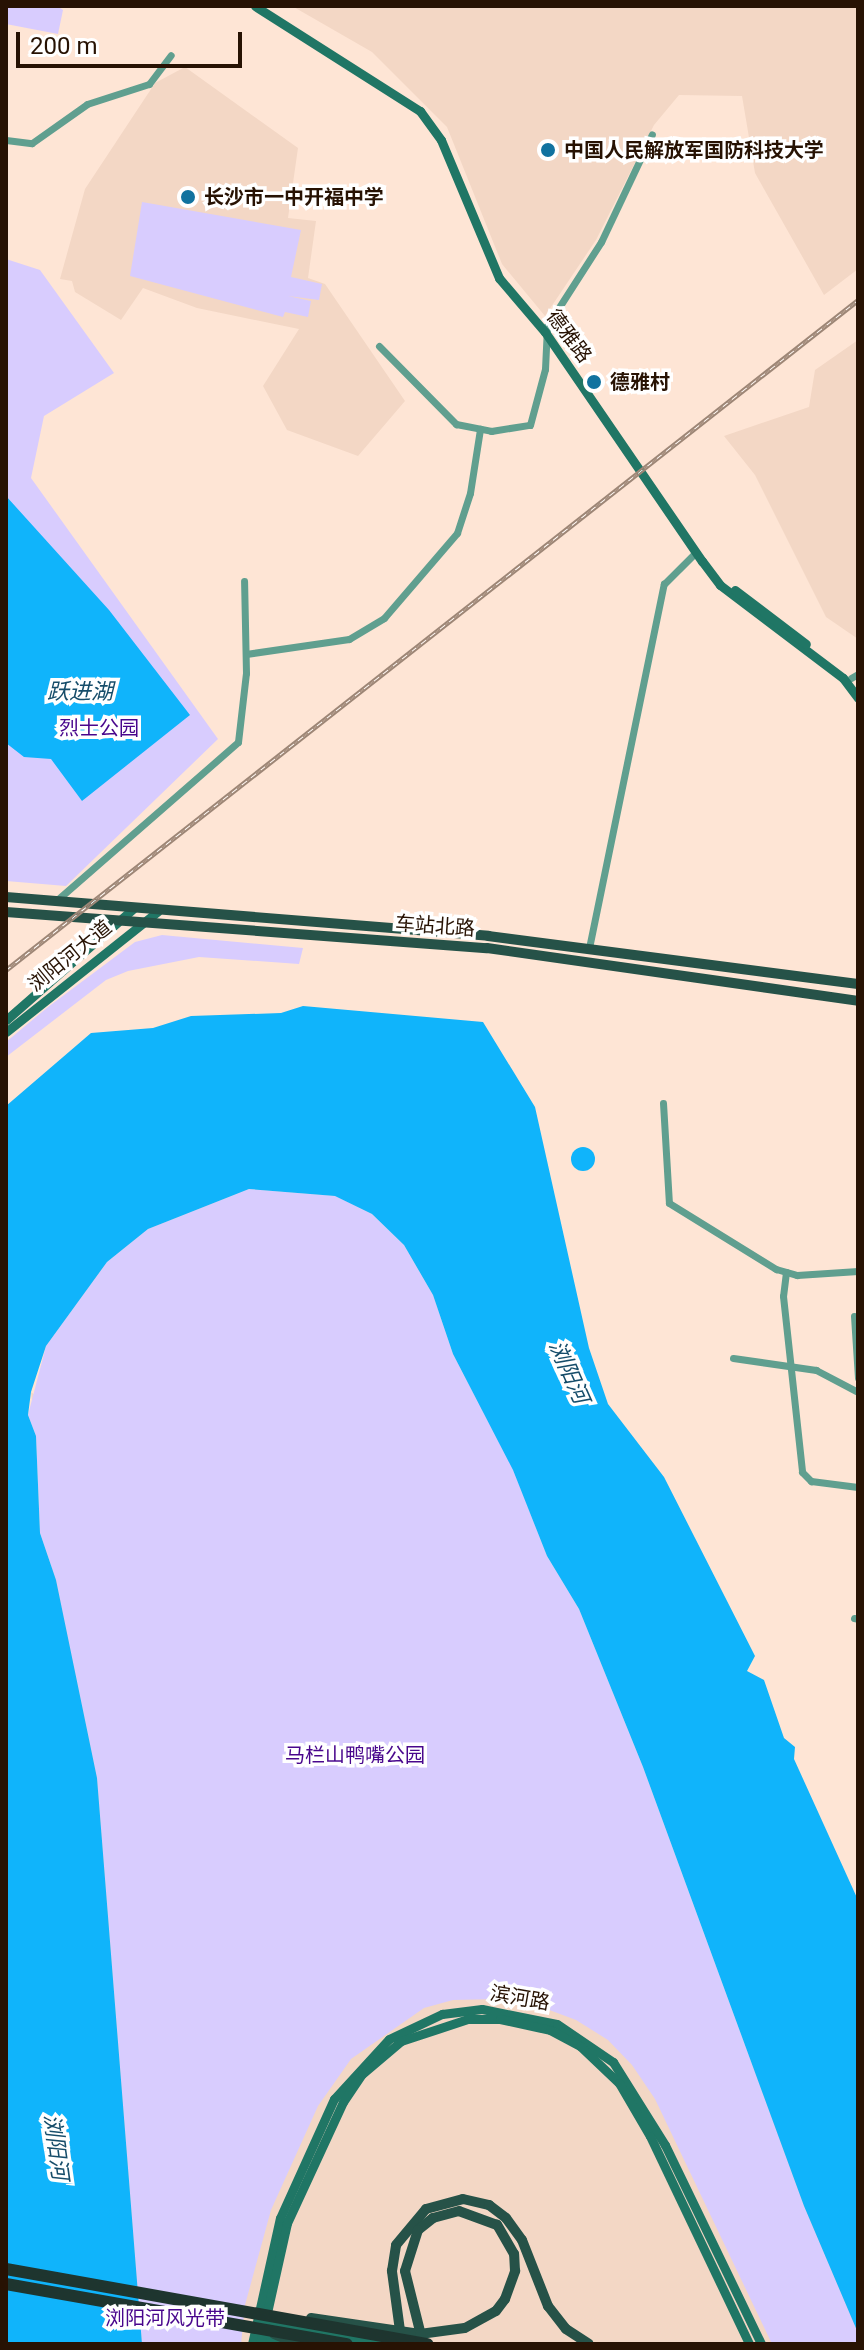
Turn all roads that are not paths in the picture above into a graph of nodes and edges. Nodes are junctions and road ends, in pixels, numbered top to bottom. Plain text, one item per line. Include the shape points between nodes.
1 (255, 6) edge
2 (266, 6) edge
3 (171, 55) dead end
4 (652, 134) dead end
5 (6, 140) edge
6 (546, 329) junction
7 (379, 346) dead end
8 (480, 429) junction
9 (696, 552) junction
10 (244, 581) dead end
11 (246, 654) junction
12 (856, 680) edge
13 (858, 698) edge
14 (6, 897) edge
15 (55, 902) junction
16 (133, 909) junction
17 (158, 911) junction
18 (6, 912) edge
19 (117, 920) junction
20 (139, 923) junction
21 (589, 948) junction
22 (858, 984) edge
23 (858, 1001) edge
24 (6, 1020) edge
25 (6, 1032) edge
26 (663, 1103) dead end
27 (858, 1271) edge
28 (786, 1272) junction
29 (854, 1316) dead end
30 (733, 1358) dead end
31 (790, 1365) junction
32 (858, 1378) edge
33 (858, 1392) edge
34 (858, 1487) edge
35 (6, 2269) edge
36 (6, 2284) edge
37 (282, 2317) junction
38 (259, 2334) edge
39 (292, 2344) edge
40 (298, 2344) edge
41 (347, 2344) edge
42 (390, 2344) edge
43 (402, 2344) edge
44 (425, 2344) edge
45 (589, 2344) edge
46 (749, 2344) edge
47 (761, 2344) edge

1 - 6 street, 德雅路 via 420,111 441,140 499,278
2 - 6 street, 德雅路 via 385,79 439,126 502,274
3 - 5 street via 149,84 87,104 32,143
4 - 6 street via 601,242
6 - 8 street via 545,369 530,425
6 - 9 street, 德雅路
6 - 12 street, 德雅路 via 725,582
7 - 8 street via 456,424
8 - 11 street via 470,493 457,533 384,618 349,639
9 - 13 street, 德雅路 via 720,585 843,678
9 - 21 street via 664,584
10 - 11 street
11 - 15 street via 238,742
14 - 15 main road, 车站北路
15 - 16 main road, 车站北路
16 - 17 main road, 车站北路
16 - 19 street, 浏阳河大道
17 - 20 street, 浏阳河大道
17 - 21 main road, 车站北路
18 - 19 main road, 车站北路
19 - 20 main road, 车站北路
19 - 24 street, 浏阳河大道
20 - 23 main road, 车站北路 via 487,948
20 - 25 street, 浏阳河大道
21 - 22 main road, 车站北路
26 - 28 street via 669,1203 756,1259
27 - 28 street
28 - 31 street via 783,1296
29 - 32 street
30 - 31 street
31 - 33 street via 816,1370
31 - 34 street via 805,1479
35 - 37 highway, bridge
36 - 38 highway, bridge
37 - 44 highway, bridge
37 - 44 main road, bridge via 420,2334 430,2334 440,2334 483,2320 505,2299 515,2271 508,2240 484,2217 445,2214 418,2230 411,2241 407,2286 413,2309 419,2328 421,2336
38 - 39 street
38 - 40 main road, bridge
38 - 41 highway, bridge
38 - 42 street
38 - 46 street, 滨河路 via 279,2249 302,2184 362,2074 421,2031 468,2019 500,2019 550,2030 580,2046 619,2083 650,2136
38 - 47 street, 滨河路 via 280,2218 334,2099 370,2054 410,2027 442,2014 482,2009 557,2024 613,2062 665,2145
43 - 45 main road via 392,2271 396,2245 402,2231 426,2209 463,2199 489,2205 506,2218 522,2240 548,2306 566,2329

